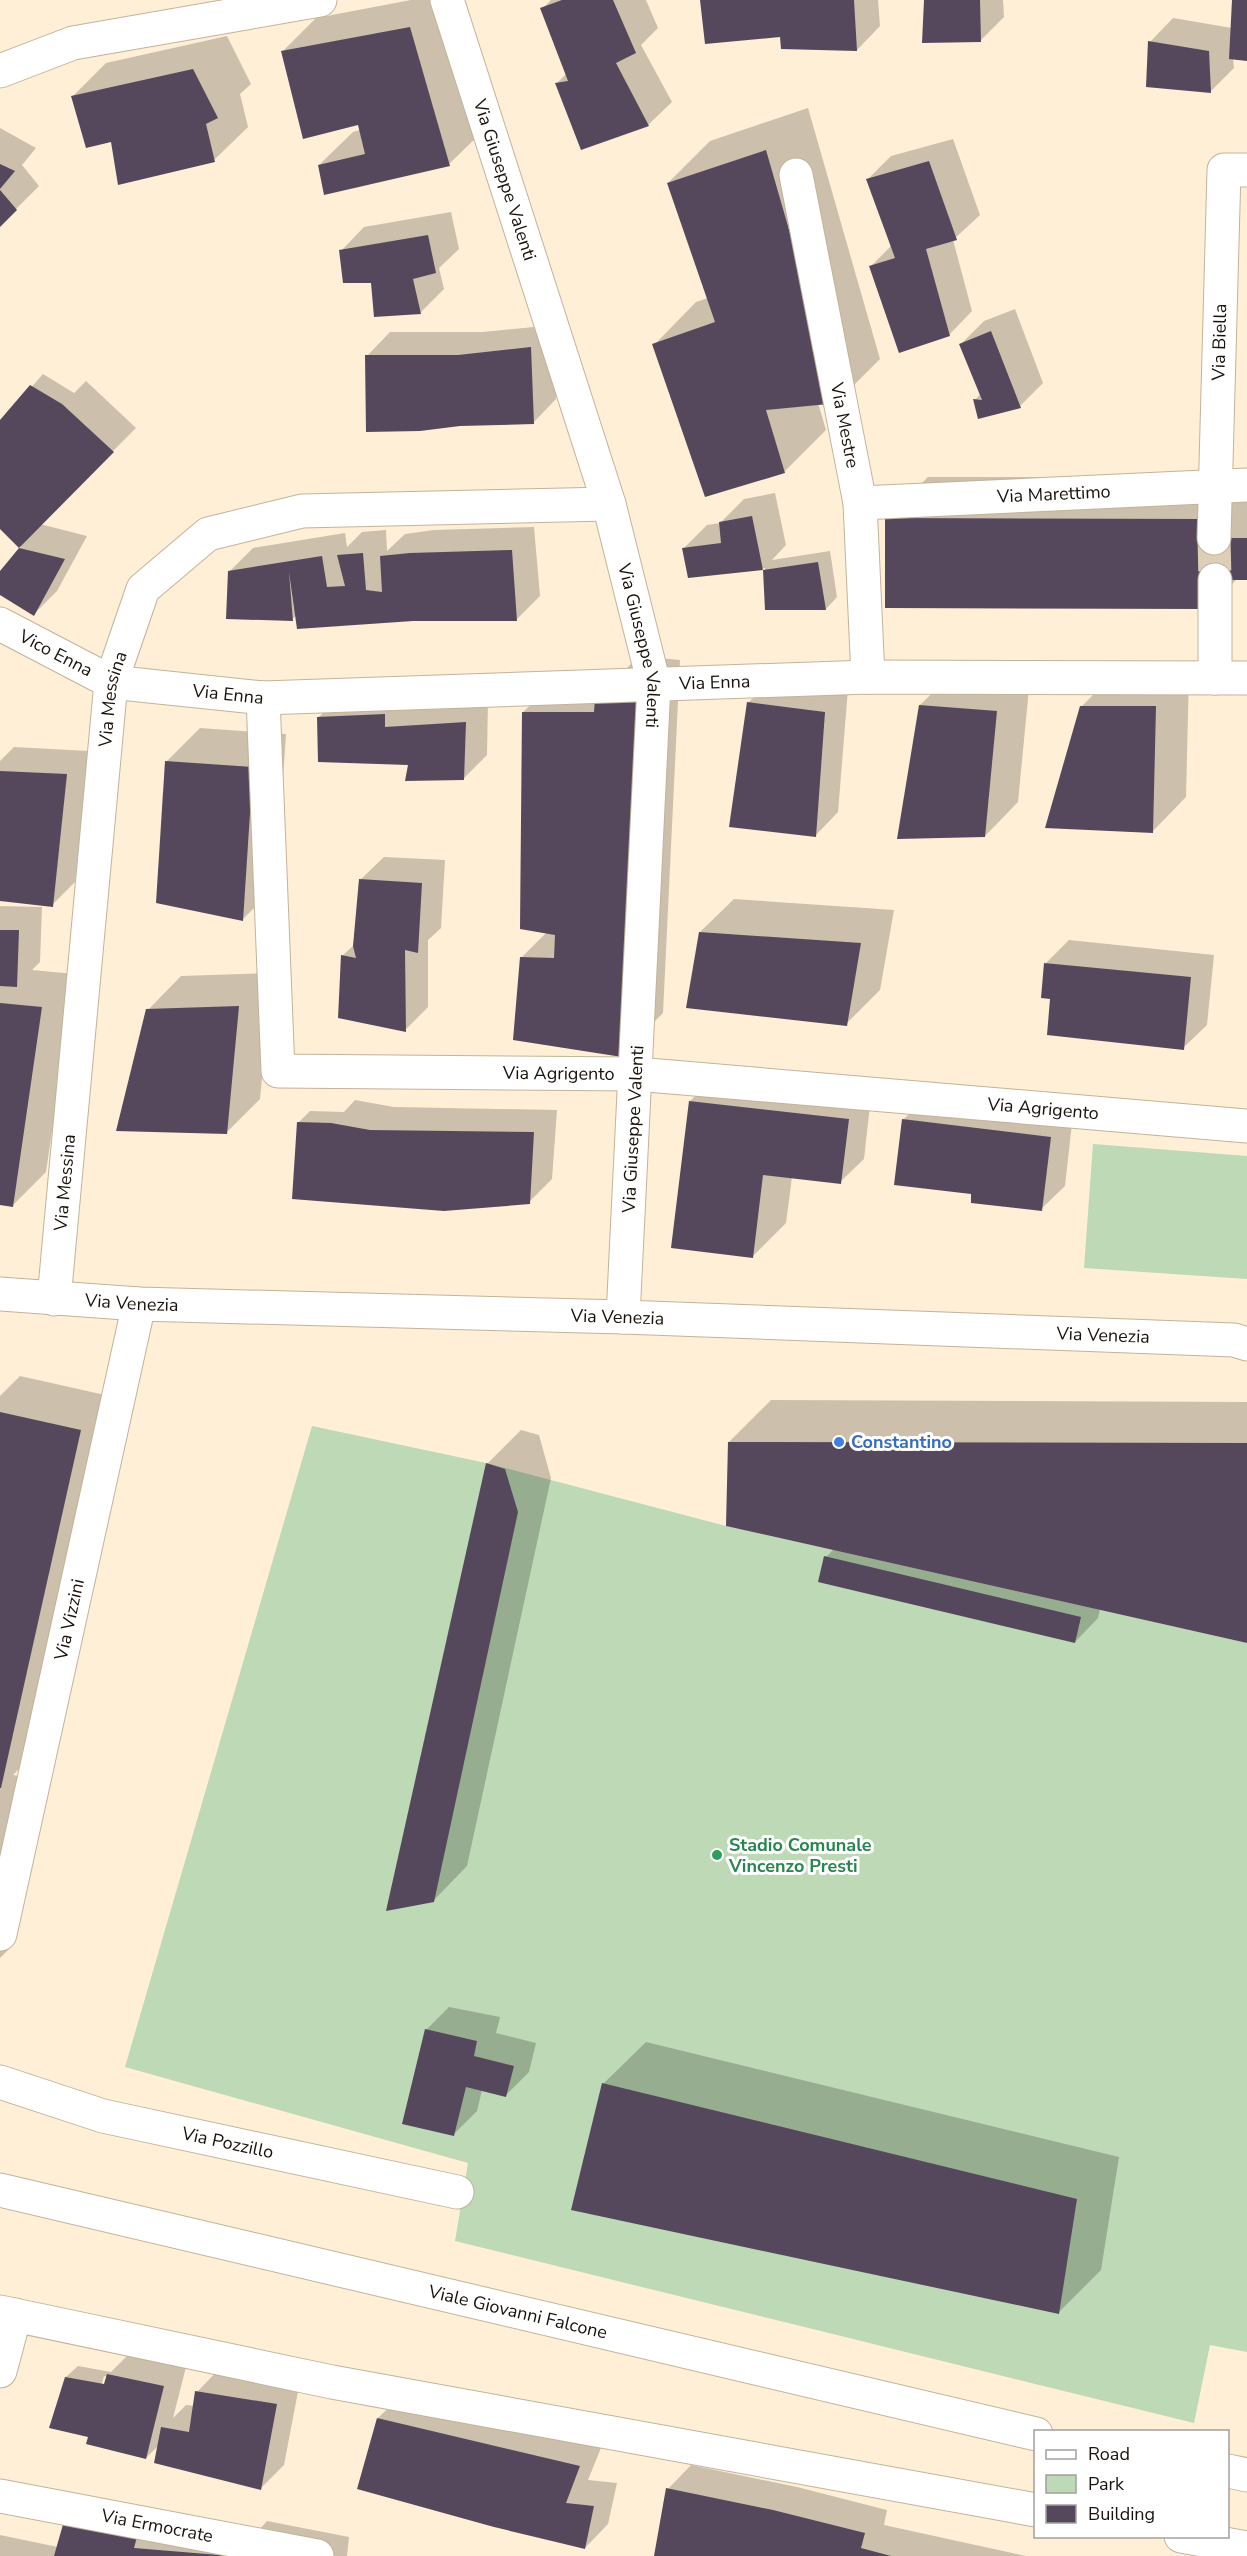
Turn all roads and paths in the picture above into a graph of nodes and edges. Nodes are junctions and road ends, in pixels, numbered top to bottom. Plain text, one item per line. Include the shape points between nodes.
1 (320, 0) edge
2 (447, 0) edge
3 (0, 71) edge
4 (1247, 170) edge
5 (796, 175) dead end
6 (1231, 486) edge
7 (860, 503) junction
8 (609, 504) junction
9 (1214, 538) tunnel mouth
10 (1215, 580) tunnel mouth
11 (0, 624) edge
12 (868, 677) junction
13 (1215, 678) junction
14 (1247, 678) edge
15 (111, 682) junction
16 (654, 684) junction
17 (263, 698) junction
18 (636, 1074) junction
19 (1247, 1126) edge
20 (0, 1294) edge
21 (54, 1299) junction
22 (139, 1304) junction
23 (622, 1317) junction
24 (1243, 1340) edge
25 (0, 1934) edge
26 (0, 2082) edge
27 (0, 2173) edge
28 (0, 2190) edge
29 (457, 2192) dead end
30 (92, 2211) junction
31 (8, 2314) edge
32 (0, 2371) edge
33 (1034, 2434) edge
34 (1229, 2472) edge
35 (1247, 2475) edge
36 (0, 2496) edge
37 (1034, 2510) edge
38 (1192, 2538) edge
39 (1247, 2548) edge
40 (317, 2556) edge

1 - 3 street via 73,43
2 - 8 street, Via Giuseppe Valenti
4 - 6 street, Via Biella via 1224,170
5 - 7 street, Via Mestre
6 - 7 street, Via Marettimo
6 - 9 street, Via Biella
7 - 12 street, Via Mestre
8 - 15 street, Via Messina via 302,511 208,534 143,589
8 - 16 street, Via Giuseppe Valenti
10 - 13 street
11 - 15 street, Vico Enna
12 - 13 street, Via Enna
12 - 16 street, Via Enna
13 - 14 street, Via Enna
15 - 17 street, Via Enna
15 - 21 street, Via Messina
16 - 17 street, Via Enna
16 - 18 street, Via Giuseppe Valenti
17 - 18 street, Via Agrigento via 278,1071
18 - 19 street, Via Agrigento
18 - 23 street, Via Giuseppe Valenti
20 - 21 street, Via Venezia
21 - 22 street, Via Venezia
22 - 23 street, Via Venezia
22 - 25 street, Via Vizzini
23 - 24 street, Via Venezia
26 - 29 street, Via Pozzillo via 103,2116
27 - 30 street
28 - 30 street, Viale Giovanni Falcone
30 - 33 street, Viale Giovanni Falcone
31 - 32 street
31 - 37 street via 332,2382
34 - 35 street
36 - 40 street, Via Ermocrate
38 - 39 street

